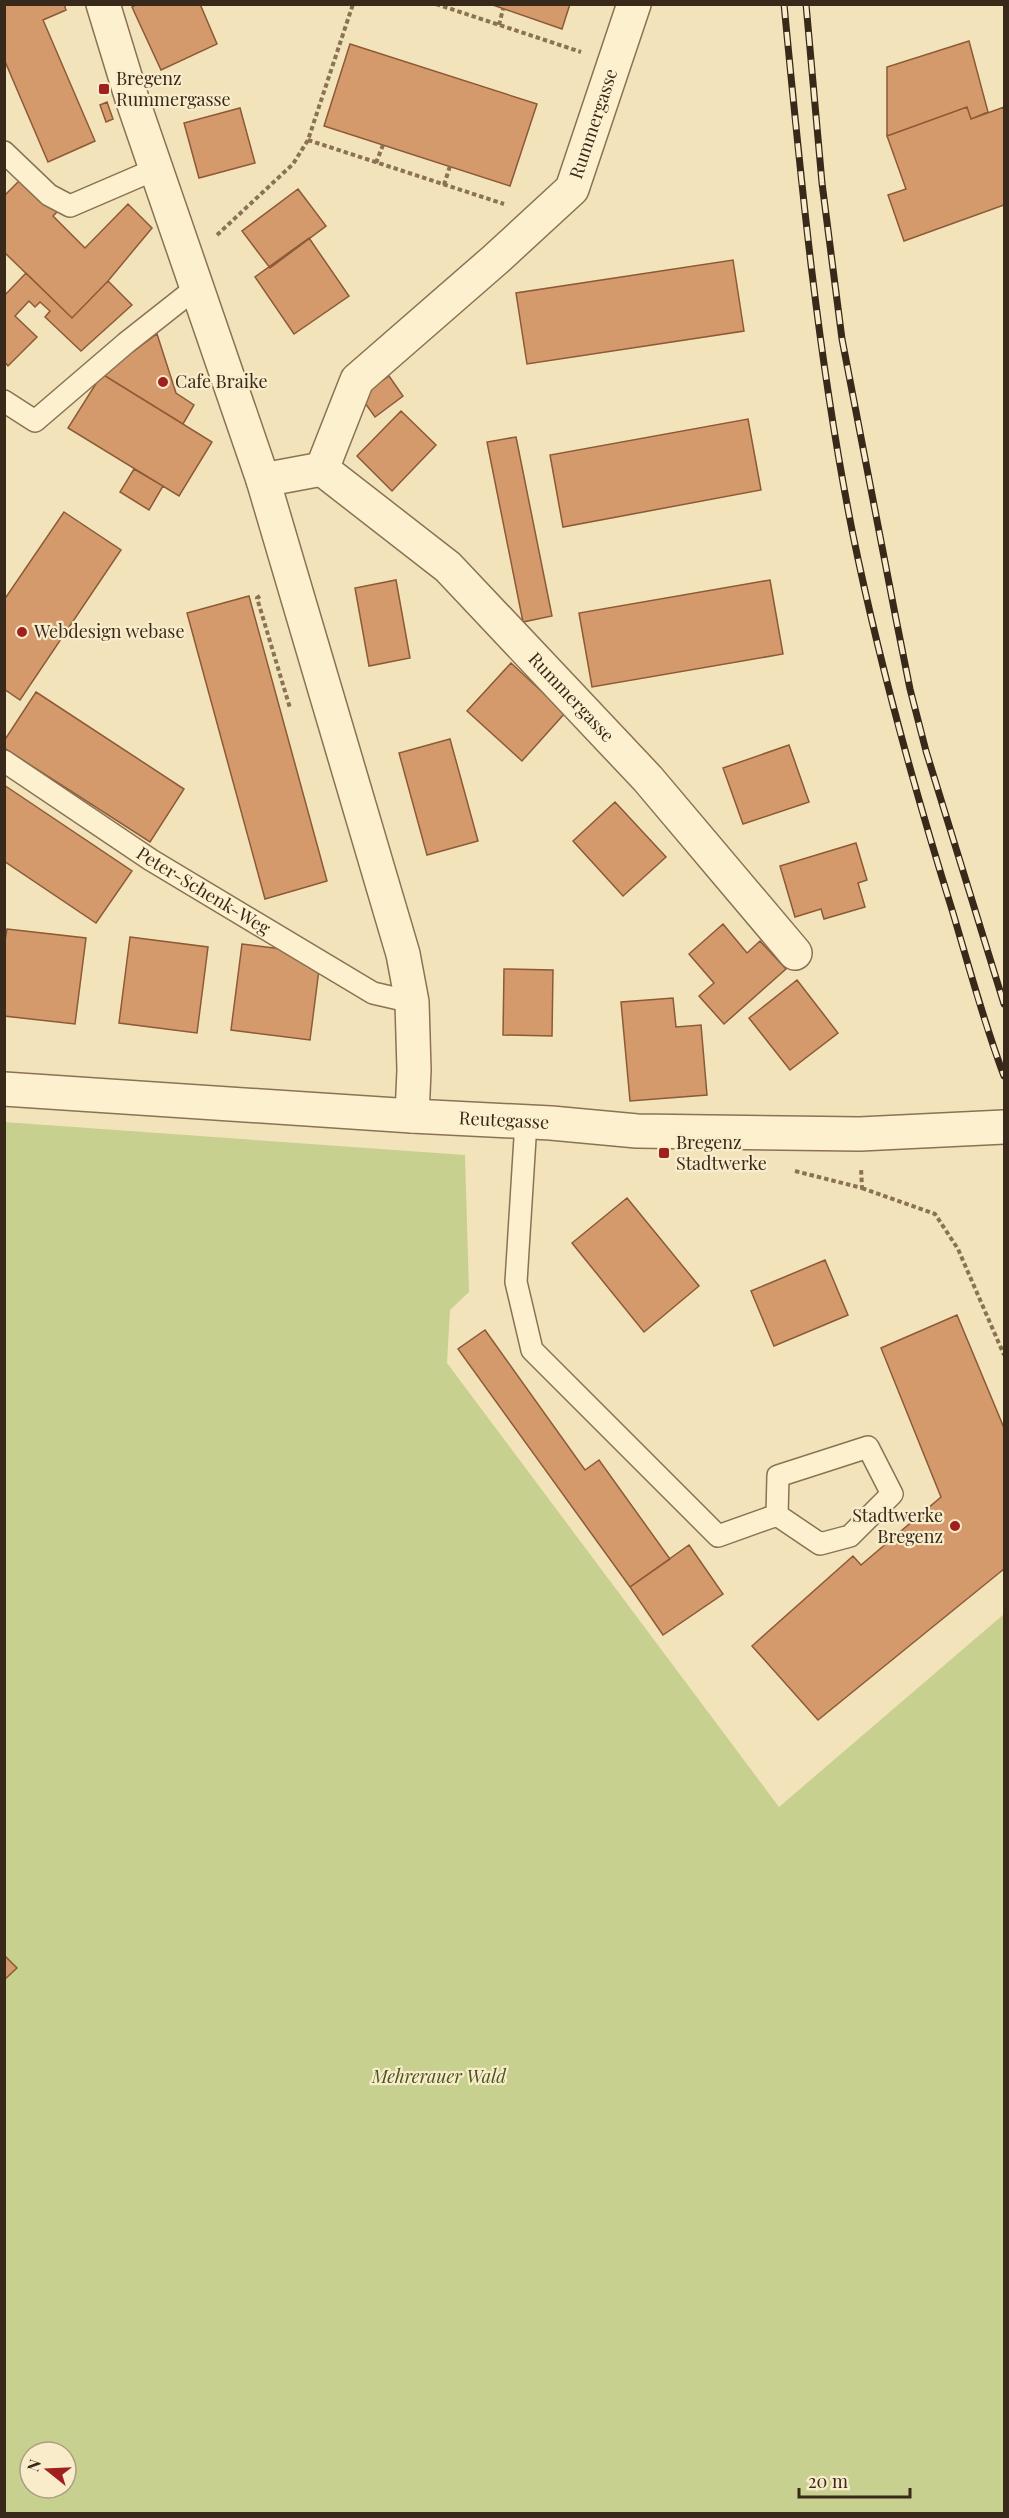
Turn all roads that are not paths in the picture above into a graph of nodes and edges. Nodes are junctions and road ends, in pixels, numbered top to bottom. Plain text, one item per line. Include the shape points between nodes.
1 (103, 4) edge
2 (634, 4) edge
3 (4, 152) edge
4 (156, 169) junction
5 (193, 274) junction
6 (4, 401) edge
7 (322, 469) junction
8 (263, 480) junction
9 (4, 761) edge
10 (795, 953) dead end
11 (412, 1002) junction
12 (4, 1089) edge
13 (412, 1116) junction
14 (526, 1122) junction
15 (1005, 1127) edge
16 (777, 1515) junction

1 - 4 street
2 - 7 street, Rummergasse via 572,189 357,380
3 - 4 lane via 49,195 70,206
4 - 5 street
5 - 6 lane via 126,343 35,421
5 - 8 street
7 - 8 street
7 - 10 street, Rummergasse via 448,567 648,778
8 - 11 street via 403,954
9 - 11 lane, Peter-Schenk-Weg via 151,860 373,993
11 - 13 street
12 - 13 street, Reutegasse
13 - 14 street, Reutegasse
14 - 15 street, Reutegasse via 637,1131 860,1134
14 - 16 lane via 516,1282 532,1350 718,1536
16 - 16 lane via 778,1476 868,1447 892,1494 850,1536 820,1544

